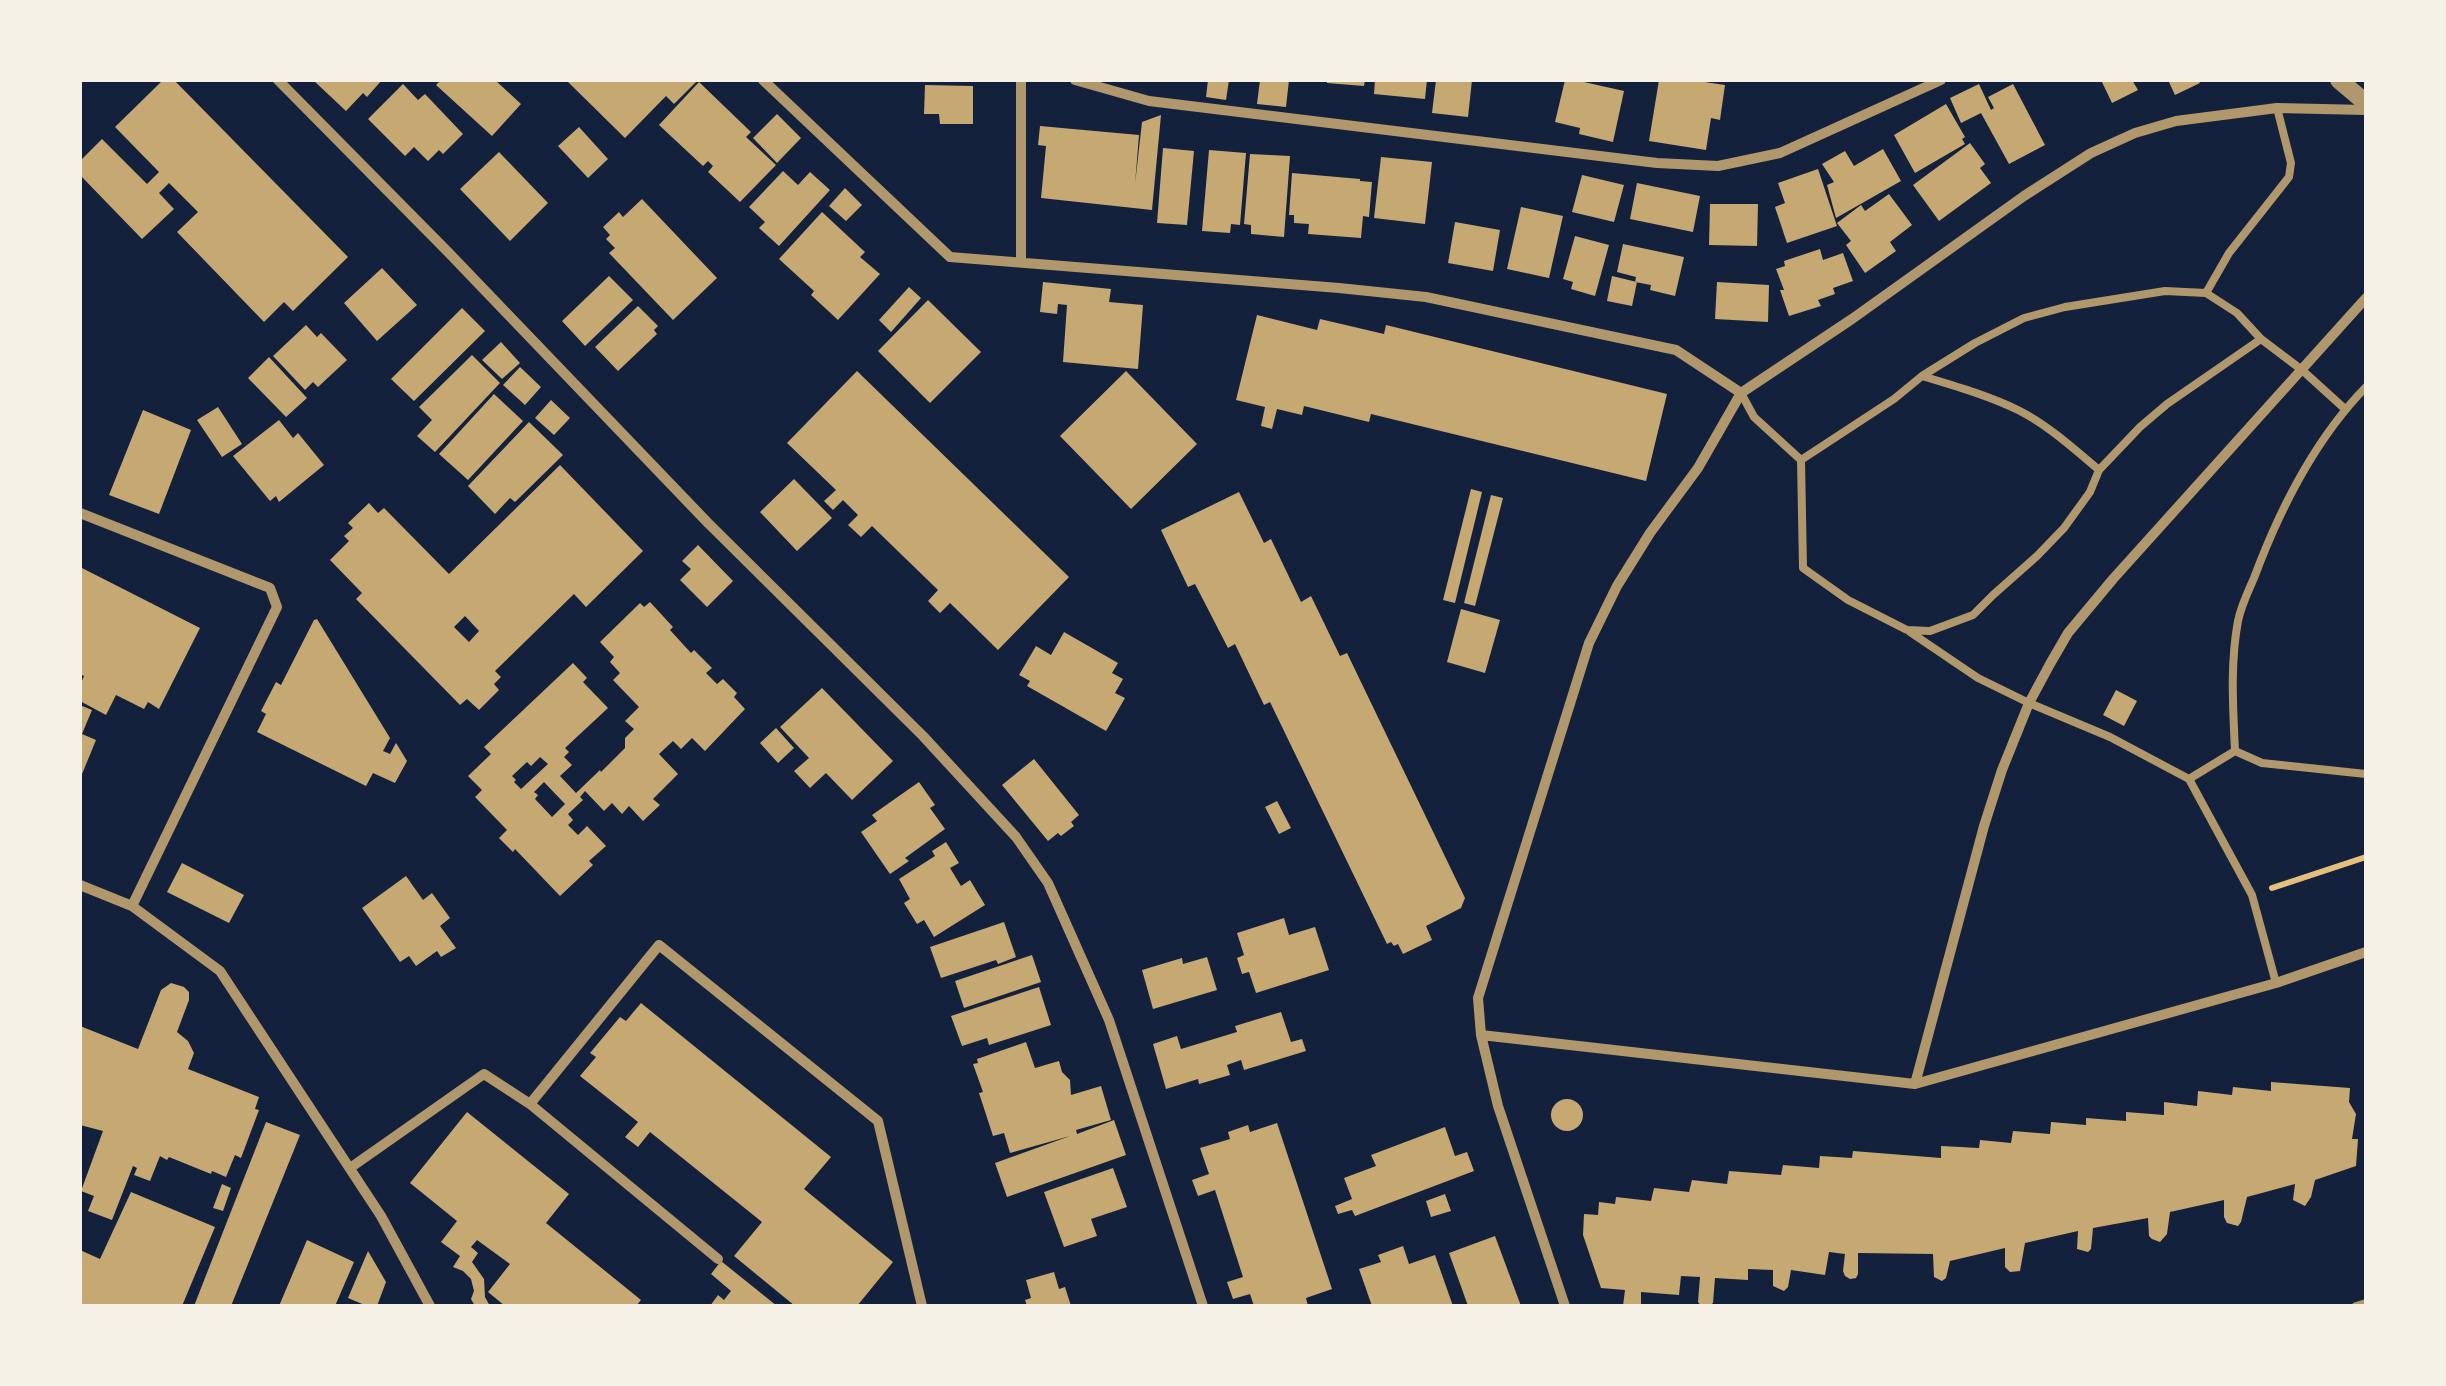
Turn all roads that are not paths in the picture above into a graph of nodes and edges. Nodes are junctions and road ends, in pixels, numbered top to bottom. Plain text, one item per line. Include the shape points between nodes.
1 (278, 80) edge
2 (764, 80) edge
3 (1021, 80) edge
4 (1075, 80) edge
5 (1941, 80) edge
6 (2339, 80) edge
7 (2366, 107) edge
8 (2277, 108) junction
9 (1020, 261) junction
10 (2206, 293) junction
11 (2366, 298) edge
12 (2261, 339) junction
13 (2302, 370) junction
14 (1922, 376) junction
15 (2366, 388) edge
16 (1741, 393) junction
17 (2345, 409) junction
18 (1801, 460) junction
19 (2099, 470) junction
20 (80, 513) edge
21 (1907, 630) junction
22 (2029, 703) junction
23 (2235, 751) junction
24 (2366, 774) edge
25 (2189, 779) junction
26 (80, 885) edge
27 (132, 906) junction
28 (2366, 952) edge
29 (2276, 983) junction
30 (1480, 1035) junction
31 (1915, 1084) junction
32 (530, 1104) junction
33 (350, 1168) junction
34 (718, 1259) dead end
35 (2366, 1303) edge
36 (430, 1306) edge
37 (922, 1306) edge
38 (1203, 1306) edge
39 (1565, 1306) edge
40 (2356, 1306) edge

1 - 38 street via 1016,837 1048,883 1109,1020
2 - 9 street via 950,257
3 - 9 street
4 - 5 street via 1148,101 1718,166 1780,153
6 - 7 street
7 - 8 street
8 - 10 lane via 2291,163 2288,177
8 - 16 street via 2176,121 2091,153
9 - 16 street via 1426,297 1676,350
10 - 12 lane via 2238,313
10 - 14 lane via 2165,291 2024,318
11 - 13 street
12 - 13 lane
12 - 19 lane via 2167,404
13 - 17 lane
13 - 22 street via 2068,633
14 - 18 lane
14 - 19 lane via 2020,411
15 - 17 lane
16 - 18 lane via 1754,417
16 - 30 street via 1617,586 1589,644 1478,998
17 - 23 lane via 2268,539 2238,618
18 - 21 lane via 1803,568
19 - 21 lane via 2064,528 1973,615 1930,631
20 - 27 street via 270,588 277,608
21 - 22 lane
22 - 25 lane
22 - 31 street via 1984,826
23 - 24 lane via 2262,763
23 - 25 lane
25 - 29 lane via 2252,895
26 - 27 street
27 - 33 street via 220,971
28 - 29 street
29 - 31 street
30 - 31 street
30 - 39 street
32 - 33 street via 484,1074
32 - 34 street
32 - 37 street via 659,945 878,1120
33 - 36 street
35 - 40 lane

